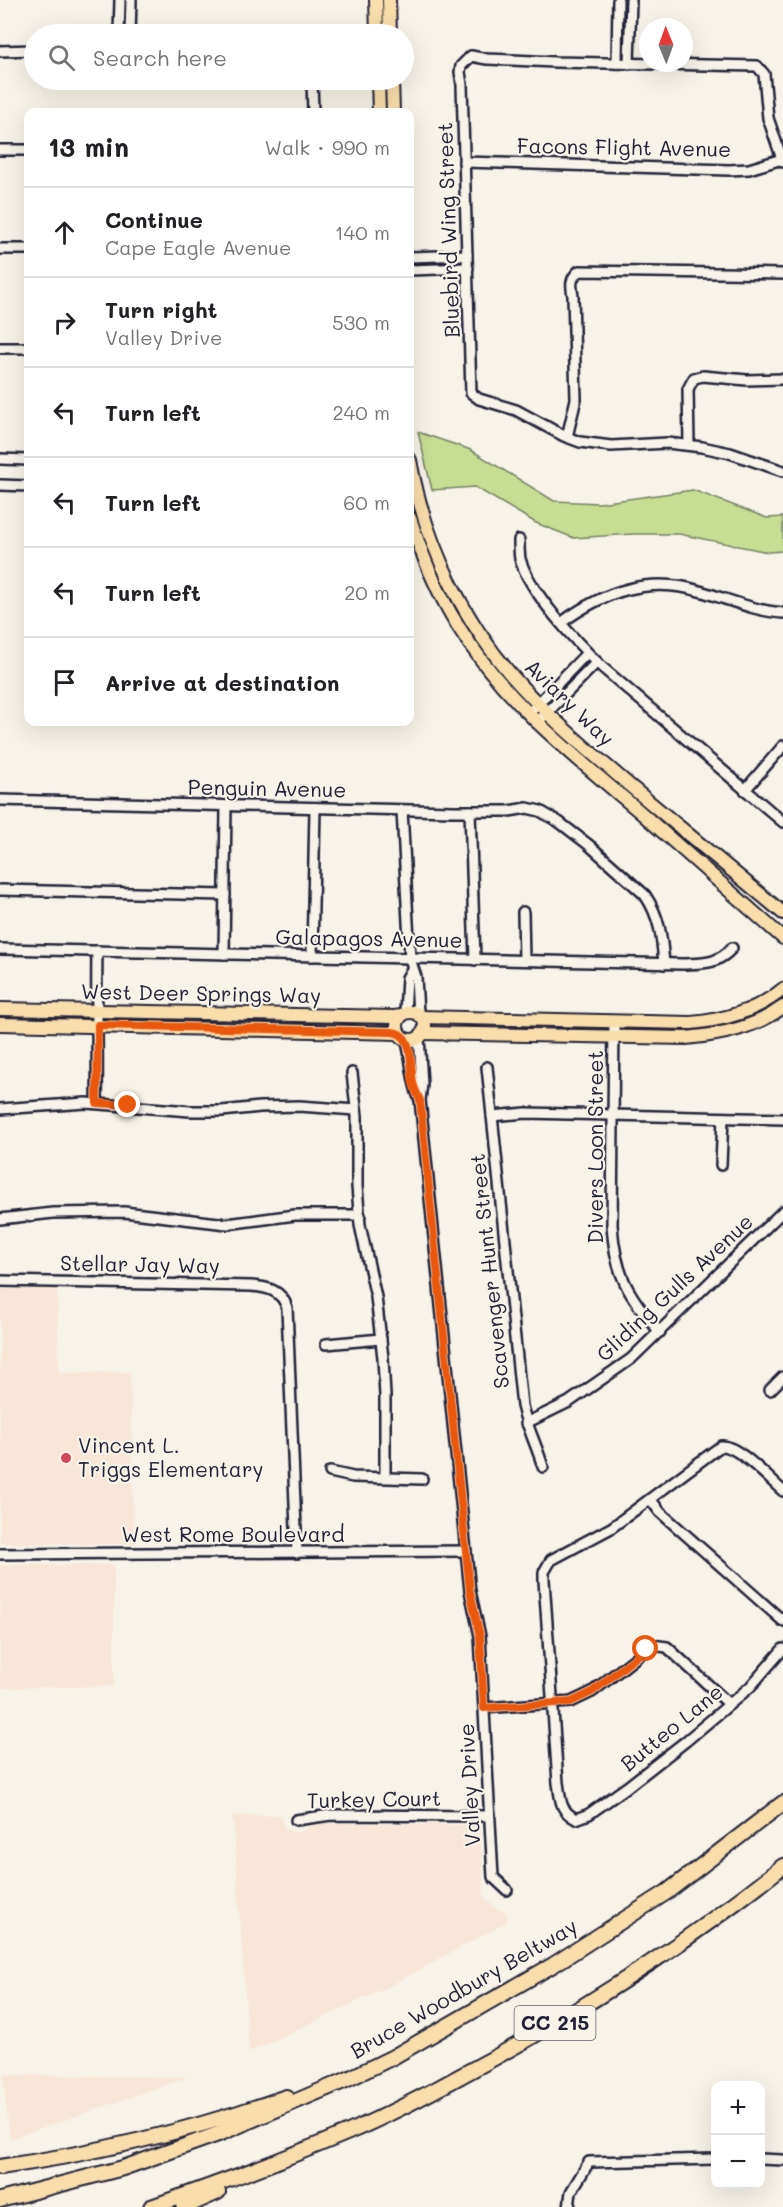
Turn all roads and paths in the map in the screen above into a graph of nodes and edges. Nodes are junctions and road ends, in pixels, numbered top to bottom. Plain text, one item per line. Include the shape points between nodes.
1 (120, 0) edge
2 (131, 0) edge
3 (376, 0) edge
4 (389, 0) edge
5 (618, 0) edge
6 (631, 0) edge
7 (119, 24) edge
8 (130, 24) edge
9 (377, 24) edge
10 (390, 24) edge
11 (0, 51) edge
12 (24, 51) edge
13 (617, 63) junction
14 (629, 64) junction
15 (312, 90) edge
16 (378, 90) edge
17 (392, 90) edge
18 (313, 108) edge
19 (379, 108) edge
20 (393, 108) edge
21 (0, 150) edge
22 (24, 150) edge
23 (782, 160) edge
24 (464, 162) junction
25 (0, 249) edge
26 (24, 249) edge
27 (467, 255) junction
28 (414, 257) edge
29 (468, 268) junction
30 (414, 270) edge
31 (783, 274) edge
32 (0, 348) edge
33 (24, 348) edge
34 (783, 379) edge
35 (567, 437) junction
36 (689, 445) junction
37 (0, 459) edge
38 (24, 460) edge
39 (783, 471) edge
40 (0, 485) edge
41 (24, 486) edge
42 (414, 494) edge
43 (414, 530) edge
44 (519, 540) dead end
45 (783, 614) edge
46 (561, 623) junction
47 (587, 653) junction
48 (597, 662) junction
49 (538, 703) junction
50 (547, 713) junction
51 (528, 714) junction
52 (537, 723) junction
53 (783, 746) edge
54 (745, 790) junction
55 (0, 800) edge
56 (226, 806) junction
57 (315, 808) junction
58 (402, 810) junction
59 (470, 811) junction
60 (783, 822) edge
61 (0, 890) edge
62 (225, 895) junction
63 (523, 912) dead end
64 (783, 913) edge
65 (783, 938) edge
66 (732, 948) dead end
67 (0, 949) edge
68 (98, 951) junction
69 (224, 954) junction
70 (312, 956) junction
71 (410, 959) junction
72 (475, 960) junction
73 (524, 960) junction
74 (664, 964) junction
75 (783, 989) edge
76 (783, 1007) edge
77 (0, 1009) edge
78 (411, 1015) junction
79 (96, 1019) junction
80 (614, 1021) junction
81 (0, 1024) edge
82 (421, 1035) junction
83 (402, 1036) junction
84 (614, 1036) junction
85 (487, 1067) dead end
86 (352, 1073) dead end
87 (420, 1100) junction
88 (97, 1103) junction
89 (0, 1109) edge
90 (356, 1110) junction
91 (492, 1116) junction
92 (614, 1116) junction
93 (723, 1118) junction
94 (783, 1119) edge
95 (721, 1165) dead end
96 (783, 1210) edge
97 (360, 1215) junction
98 (0, 1219) edge
99 (0, 1281) edge
100 (660, 1332) junction
101 (381, 1340) junction
102 (326, 1344) dead end
103 (783, 1377) edge
104 (770, 1390) dead end
105 (526, 1423) junction
106 (543, 1467) dead end
107 (330, 1472) dead end
108 (385, 1478) junction
109 (422, 1479) dead end
110 (783, 1491) edge
111 (651, 1500) junction
112 (466, 1551) junction
113 (297, 1553) junction
114 (0, 1554) edge
115 (783, 1621) edge
116 (783, 1649) edge
117 (554, 1704) junction
118 (729, 1704) junction
119 (484, 1708) junction
120 (783, 1803) edge
121 (489, 1816) junction
122 (296, 1820) dead end
123 (783, 1866) edge
124 (507, 1890) dead end
125 (393, 2057) junction
126 (309, 2148) junction
127 (711, 2159) edge
128 (765, 2159) edge
129 (783, 2160) edge
130 (0, 2167) edge
131 (0, 2200) edge
132 (151, 2207) edge
133 (184, 2207) edge
134 (569, 2207) edge

1 - 7 street
2 - 8 street
3 - 9 main road
4 - 10 main road
5 - 13 street
6 - 14 street
11 - 12 street
13 - 14 street
13 - 24 street, Bluebird Wing Street via 471,56 460,72
14 - 23 street via 753,65 761,70 771,130
15 - 18 street
16 - 19 main road
17 - 20 main road
21 - 22 street
23 - 24 street, Facons Flight Avenue via 749,169 712,170
24 - 27 street, Bluebird Wing Street
25 - 26 street
27 - 28 street
27 - 29 street, Bluebird Wing Street
29 - 30 street
29 - 35 street, Bluebird Wing Street via 470,388 475,397 516,410
31 - 35 street via 582,270 576,274 570,285 576,399
32 - 33 street
34 - 36 street via 694,378 687,389
35 - 36 street via 611,446
36 - 39 street via 730,453
37 - 38 street
40 - 41 street
42 - 49 main road, Aviary Way via 463,607 498,659
43 - 51 main road, Aviary Way via 425,562 458,627 489,671
44 - 46 street via 524,568
45 - 46 street via 688,588 659,585 611,593
46 - 47 street
47 - 48 street
47 - 49 street
48 - 50 street
48 - 54 street
49 - 50 main road, Aviary Way
49 - 51 street
50 - 52 street
50 - 64 main road, Aviary Way
51 - 52 main road, Aviary Way
52 - 65 main road, Aviary Way
53 - 54 street
54 - 60 street
55 - 56 street, Penguin Avenue
56 - 57 street, Penguin Avenue
56 - 62 street
57 - 58 street, Penguin Avenue
57 - 70 street
58 - 59 street, Penguin Avenue
58 - 71 street
59 - 72 street
59 - 74 street, Penguin Avenue via 532,808 573,832 645,895 661,930
61 - 62 street
62 - 69 street
63 - 73 street
66 - 74 street, Galapagos Avenue via 717,961
67 - 68 street, Galapagos Avenue
68 - 69 street, Galapagos Avenue
68 - 79 street
69 - 70 street, Galapagos Avenue
70 - 71 street, Galapagos Avenue
71 - 72 street, Galapagos Avenue
71 - 78 street via 416,977
72 - 73 street, Galapagos Avenue
73 - 74 street, Galapagos Avenue
75 - 80 main road, West Deer Springs Way via 759,1005 714,1020
76 - 84 main road via 758,1022 727,1033 686,1038
77 - 79 main road, West Deer Springs Way
78 - 79 main road, West Deer Springs Way
78 - 80 main road, West Deer Springs Way
78 - 82 main road via 424,1025
78 - 83 main road via 397,1024
79 - 81 main road, West Deer Springs Way
79 - 83 main road, West Deer Springs Way
79 - 88 street
80 - 84 street, Divers Loon Street
82 - 83 main road via 415,1039
82 - 84 main road
82 - 87 street, Valley Drive
83 - 87 street, Valley Drive
84 - 92 street, Divers Loon Street
85 - 91 street, Scavenger Hunt Street
86 - 90 street
87 - 112 street, Valley Drive
88 - 89 street
88 - 90 street via 198,1111 299,1106
90 - 97 street
91 - 92 street
91 - 105 street, Scavenger Hunt Street
92 - 93 street
92 - 100 street, Divers Loon Street via 614,1252 630,1295
93 - 94 street
93 - 95 street
96 - 100 street, Gliding Gulls Avenue
97 - 98 street via 295,1215 227,1224 124,1212 53,1213
97 - 101 street
99 - 113 street, Stellar Jay Way via 251,1286 278,1293 287,1308
100 - 105 street, Gliding Gulls Avenue via 606,1378
101 - 102 street
101 - 108 street
103 - 104 street
105 - 106 street, Scavenger Hunt Street
107 - 108 street
108 - 109 street
110 - 111 street via 726,1446 716,1448
111 - 115 street
111 - 117 street via 547,1566 544,1580
112 - 113 street, West Rome Boulevard
112 - 119 street, Valley Drive via 480,1636
113 - 114 street, West Rome Boulevard
116 - 118 street, Butteo Lane via 761,1676
117 - 118 street via 581,1698 652,1645 667,1647
117 - 118 street, Butteo Lane via 560,1798 566,1814 576,1819 627,1788
117 - 119 street
119 - 121 street, Valley Drive
120 - 125 highway, Bruce Woodbury Beltway / CC 215 via 667,1892 553,1965
121 - 122 street, Turkey Court via 331,1815
121 - 124 street, Valley Drive via 493,1877
123 - 126 highway, CC 215 via 663,1954 510,2050 423,2097
125 - 130 highway via 283,2098 158,2136
125 - 131 highway, Bruce Woodbury Beltway / CC 215 via 221,2133 123,2168
126 - 132 highway, CC 215
126 - 133 highway
127 - 134 street via 589,2162 571,2192
128 - 129 street

